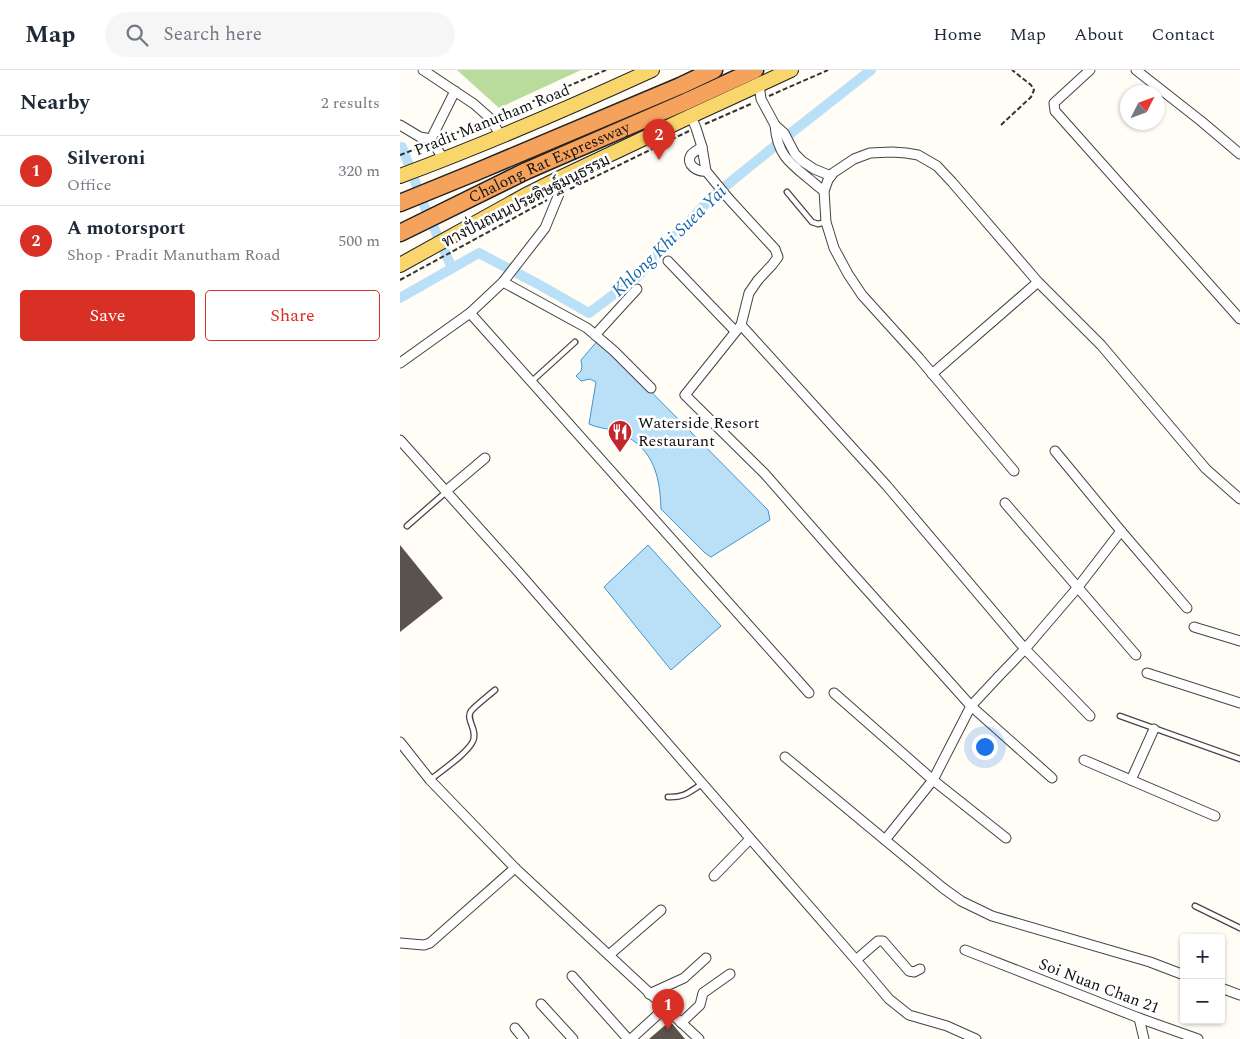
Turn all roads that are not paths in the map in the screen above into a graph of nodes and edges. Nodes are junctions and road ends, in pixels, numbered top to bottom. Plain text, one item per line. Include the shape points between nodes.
1 (423, 70) edge
2 (652, 70) edge
3 (714, 70) edge
4 (791, 70) edge
5 (1090, 70) edge
6 (1136, 70) edge
7 (757, 77) edge
8 (455, 92) junction
9 (694, 122) junction
10 (400, 125) edge
11 (776, 125) junction
12 (501, 137) junction
13 (432, 140) junction
14 (702, 147) junction
15 (1240, 154) edge
16 (444, 160) junction
17 (706, 171) junction
18 (409, 173) edge
19 (831, 176) junction
20 (562, 177) junction
21 (824, 190) junction
22 (788, 192) dead end
23 (400, 203) edge
24 (826, 222) junction
25 (400, 233) edge
26 (668, 261) dead end
27 (400, 265) edge
28 (503, 282) junction
29 (1038, 282) junction
30 (637, 289) dead end
31 (470, 313) junction
32 (1239, 315) edge
33 (738, 328) junction
34 (595, 335) junction
35 (575, 342) dead end
36 (400, 362) edge
37 (932, 374) junction
38 (531, 382) junction
39 (651, 388) dead end
40 (400, 440) edge
41 (1055, 451) dead end
42 (485, 458) dead end
43 (1014, 471) dead end
44 (446, 491) junction
45 (1240, 500) edge
46 (1005, 503) dead end
47 (407, 526) dead end
48 (1121, 531) junction
49 (1078, 587) junction
50 (1186, 608) dead end
51 (1194, 627) dead end
52 (1240, 641) edge
53 (1025, 649) junction
54 (1136, 655) dead end
55 (1147, 673) dead end
56 (494, 690) dead end
57 (809, 693) dead end
58 (834, 693) dead end
59 (1240, 702) edge
60 (971, 706) junction
61 (1090, 716) dead end
62 (1120, 716) dead end
63 (1154, 729) junction
64 (400, 742) edge
65 (784, 757) dead end
66 (1240, 758) edge
67 (1084, 760) dead end
68 (1052, 778) dead end
69 (430, 780) junction
70 (934, 780) junction
71 (1131, 780) junction
72 (702, 784) junction
73 (668, 797) dead end
74 (1215, 816) dead end
75 (1006, 838) dead end
76 (750, 839) junction
77 (884, 840) junction
78 (515, 868) junction
79 (714, 876) dead end
80 (1195, 906) dead end
81 (661, 910) dead end
82 (1240, 928) edge
83 (400, 943) edge
84 (965, 950) dead end
85 (608, 955) junction
86 (706, 958) dead end
87 (856, 960) junction
88 (920, 969) dead end
89 (1180, 973) edge
90 (730, 974) dead end
91 (572, 976) dead end
92 (1225, 989) edge
93 (649, 994) junction
94 (1240, 995) edge
95 (541, 1004) dead end
96 (665, 1008) junction
97 (1140, 1018) junction
98 (681, 1023) junction
99 (515, 1028) dead end
100 (524, 1039) edge
101 (573, 1039) edge
102 (629, 1039) edge
103 (699, 1039) edge
104 (976, 1039) edge
105 (1144, 1039) edge
106 (1198, 1039) edge

1 - 8 street
2 - 12 main road, Pradit Manutham Road
3 - 23 highway, Chalong Rat Expressway
4 - 7 main road
5 - 32 street via 1054,103 1054,111
6 - 15 street
7 - 9 main road
7 - 11 street via 761,99
7 - 25 highway, Chalong Rat Expressway via 685,102 526,171
8 - 12 street via 491,119
8 - 13 street
9 - 14 street
9 - 20 main road
10 - 13 street
11 - 19 street via 802,161
11 - 21 street via 776,140 788,161
12 - 16 main road, Pradit Manutham Road
13 - 16 street
14 - 17 street
14 - 17 street via 691,154 690,159 694,168
16 - 18 main road, Pradit Manutham Road
17 - 33 street via 775,248 778,257 749,293
19 - 21 street
19 - 29 street via 854,158 870,153 918,155 937,166
20 - 27 main road via 524,196 442,249
20 - 28 street via 559,194 544,228
21 - 24 street
22 - 24 lane via 812,222
24 - 37 street via 834,248 848,274
26 - 33 street
28 - 31 street
28 - 34 street
29 - 37 street
29 - 45 street via 1101,345 1206,469
30 - 34 street
31 - 36 street
31 - 38 street
33 - 53 street via 887,486
33 - 60 street via 685,395 764,473
34 - 39 street
35 - 38 lane
37 - 43 street
38 - 57 street
40 - 44 street
41 - 48 street
42 - 44 street
44 - 47 lane
44 - 72 street
46 - 49 street
48 - 49 street
48 - 50 street
49 - 53 street
49 - 54 street
51 - 52 street
53 - 60 street
53 - 61 street
55 - 59 street
56 - 69 lane via 471,712 469,717 475,732 469,748
58 - 70 street
60 - 68 street
60 - 70 street
62 - 63 lane
63 - 66 lane
63 - 71 street
64 - 69 street
65 - 77 street
67 - 71 street
69 - 78 street
70 - 75 street
70 - 77 street
71 - 74 street
72 - 73 lane via 678,797
72 - 76 street
76 - 79 street
76 - 87 street
77 - 89 street via 961,901 992,916
78 - 83 street via 430,943
78 - 85 street
80 - 82 lane
81 - 85 street
84 - 97 street, Soi Nuan Chan 21
85 - 93 street
86 - 93 street via 684,978
87 - 88 street via 882,941 909,971
87 - 104 street via 888,999 909,1015
90 - 98 street via 703,993 700,1005
91 - 102 street
92 - 94 street
93 - 96 street
95 - 101 street
96 - 98 street
96 - 102 street
97 - 105 street
97 - 106 street, Soi Nuan Chan 21
98 - 103 street
99 - 100 street

